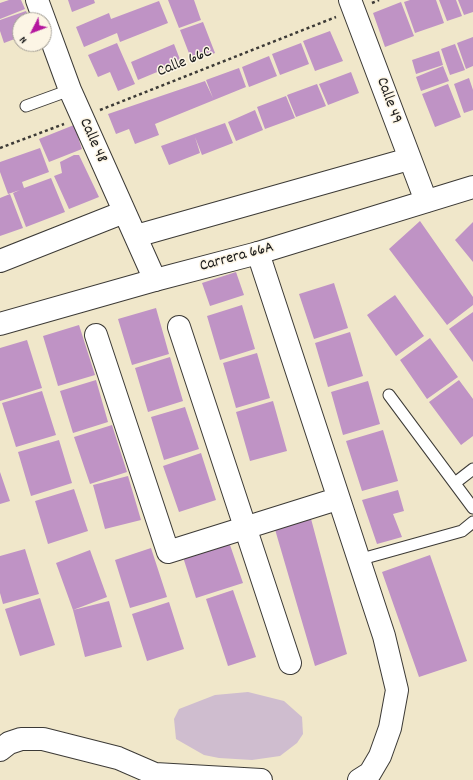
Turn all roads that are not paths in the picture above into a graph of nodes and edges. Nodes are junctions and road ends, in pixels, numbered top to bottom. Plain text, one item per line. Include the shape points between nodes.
1 (37, 0) edge
2 (352, 5) edge
3 (70, 90) junction
4 (26, 106) dead end
5 (409, 159) junction
6 (473, 187) edge
7 (426, 201) junction
8 (124, 212) junction
9 (136, 236) junction
10 (258, 253) junction
11 (0, 262) edge
12 (155, 280) junction
13 (0, 324) edge
14 (179, 327) dead end
15 (96, 335) dead end
16 (389, 395) dead end
17 (473, 470) edge
18 (455, 483) junction
19 (337, 499) junction
20 (473, 508) edge
21 (473, 522) edge
22 (245, 527) junction
23 (358, 560) junction
24 (290, 663) dead end
25 (21, 739) junction
26 (0, 740) edge
27 (0, 750) edge
28 (261, 780) edge
29 (359, 780) edge

1 - 3 street, Calle 48
2 - 5 street, Calle 49
3 - 4 lane
3 - 8 street, Calle 48
5 - 7 street, Calle 49
5 - 9 street
6 - 7 street, Carrera 66A
7 - 10 street, Carrera 66A
8 - 9 street, Calle 48
8 - 11 street
9 - 12 street, Calle 48
10 - 12 street, Carrera 66A
10 - 19 street
12 - 13 street, Carrera 66A
14 - 22 street
15 - 22 street via 168,552
16 - 18 lane
17 - 18 lane
18 - 20 lane
19 - 22 street
19 - 23 street
21 - 23 lane via 462,531
22 - 24 street
23 - 29 street via 384,636 397,690 390,728 380,756 370,773
25 - 26 street
25 - 27 street
25 - 28 street via 43,739 110,756 155,774

